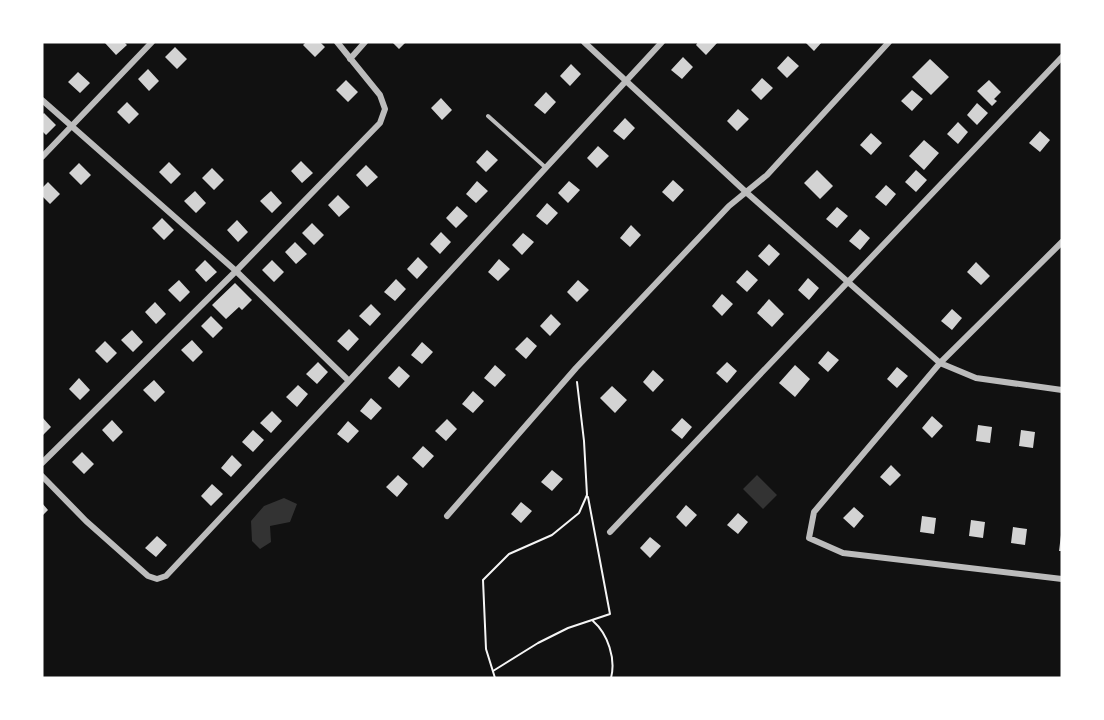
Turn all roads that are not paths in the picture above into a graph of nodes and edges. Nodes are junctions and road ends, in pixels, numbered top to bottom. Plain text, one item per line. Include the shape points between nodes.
1 (152, 42) edge
2 (337, 42) edge
3 (365, 42) edge
4 (584, 42) edge
5 (662, 42) edge
6 (889, 42) edge
7 (1062, 57) edge
8 (350, 59) junction
9 (625, 80) junction
10 (42, 100) edge
11 (488, 116) dead end
12 (72, 127) junction
13 (42, 157) edge
14 (545, 167) junction
15 (747, 193) junction
16 (1062, 242) edge
17 (237, 271) junction
18 (848, 283) junction
19 (940, 363) junction
20 (349, 381) junction
21 (1062, 390) edge
22 (42, 463) edge
23 (42, 476) edge
24 (447, 516) dead end
25 (610, 532) dead end
26 (1062, 579) edge

1 - 12 street
2 - 8 street
3 - 8 street
4 - 9 street
5 - 9 street
6 - 15 street
7 - 18 street
8 - 17 street via 380,95 385,109 380,123
9 - 14 street
9 - 15 street
10 - 12 street
11 - 14 lane
12 - 13 street
12 - 17 street
14 - 20 street
15 - 18 street
15 - 24 street via 729,206 576,368
16 - 19 street
17 - 20 street
17 - 22 street
18 - 19 street
18 - 25 street
19 - 21 street via 976,378
19 - 26 street via 814,512 809,538 843,553
20 - 23 street via 165,576 157,579 148,576 86,521

